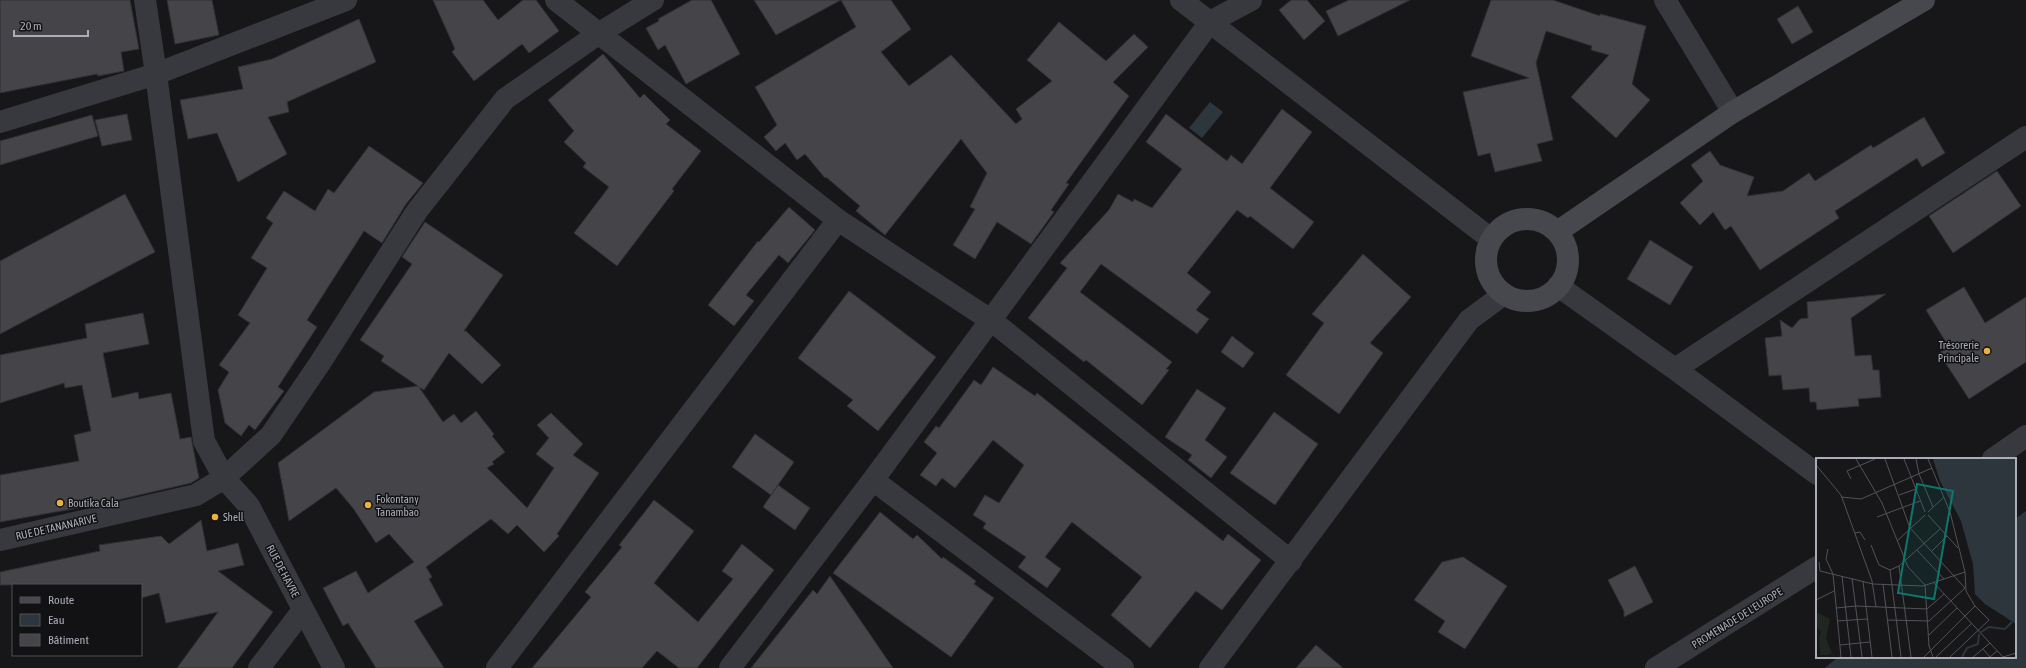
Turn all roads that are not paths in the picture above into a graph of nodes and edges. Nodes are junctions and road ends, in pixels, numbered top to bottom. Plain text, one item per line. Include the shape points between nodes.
1 (145, 0) edge
2 (346, 0) edge
3 (556, 0) edge
4 (653, 0) edge
5 (1181, 0) edge
6 (1251, 0) edge
7 (1665, 0) edge
8 (1924, 0) edge
9 (1210, 22) junction
10 (598, 34) junction
11 (156, 74) junction
12 (1733, 112) junction
13 (0, 122) edge
14 (2026, 137) edge
15 (838, 220) junction
16 (1557, 232) junction
17 (1491, 239) junction
18 (1558, 286) junction
19 (1504, 294) junction
20 (992, 321) junction
21 (1675, 370) junction
22 (2026, 436) edge
23 (1994, 458) edge
24 (1816, 473) edge
25 (224, 478) junction
26 (873, 480) junction
27 (0, 540) edge
28 (1291, 561) junction
29 (1816, 568) edge
30 (303, 610) junction
31 (259, 668) edge
32 (334, 668) edge
33 (497, 668) edge
34 (730, 668) edge
35 (1123, 668) edge
36 (1210, 668) edge
37 (1656, 668) edge

1 - 11 street, RUE DE HAVRE
2 - 11 street
3 - 10 street
4 - 10 street, RUE DE TANANARIVE
5 - 9 street
6 - 9 street
7 - 12 street
8 - 12 main road
9 - 17 street
9 - 20 street
10 - 15 street
10 - 25 street, RUE DE TANANARIVE via 505,99 416,211 320,363 271,434
11 - 13 street
11 - 25 street, RUE DE HAVRE via 204,441
12 - 16 main road
14 - 21 street
15 - 20 street
15 - 33 street
16 - 17 main road via 1545,223 1530,218 1515,220 1501,227
16 - 18 main road via 1564,242 1567,253 1567,266
17 - 19 main road via 1487,248 1487,269 1490,279
18 - 19 main road via 1548,294 1529,301
18 - 21 street
19 - 28 street via 1469,320
20 - 26 street
20 - 28 street
21 - 24 street
22 - 23 street
25 - 27 street, RUE DE TANANARIVE via 196,495
25 - 30 street, RUE DE HAVRE via 249,506
26 - 34 street
26 - 35 street
28 - 36 street
29 - 37 street, PROMENADE DE L'EUROPE
30 - 31 street
30 - 32 street, RUE DE HAVRE

